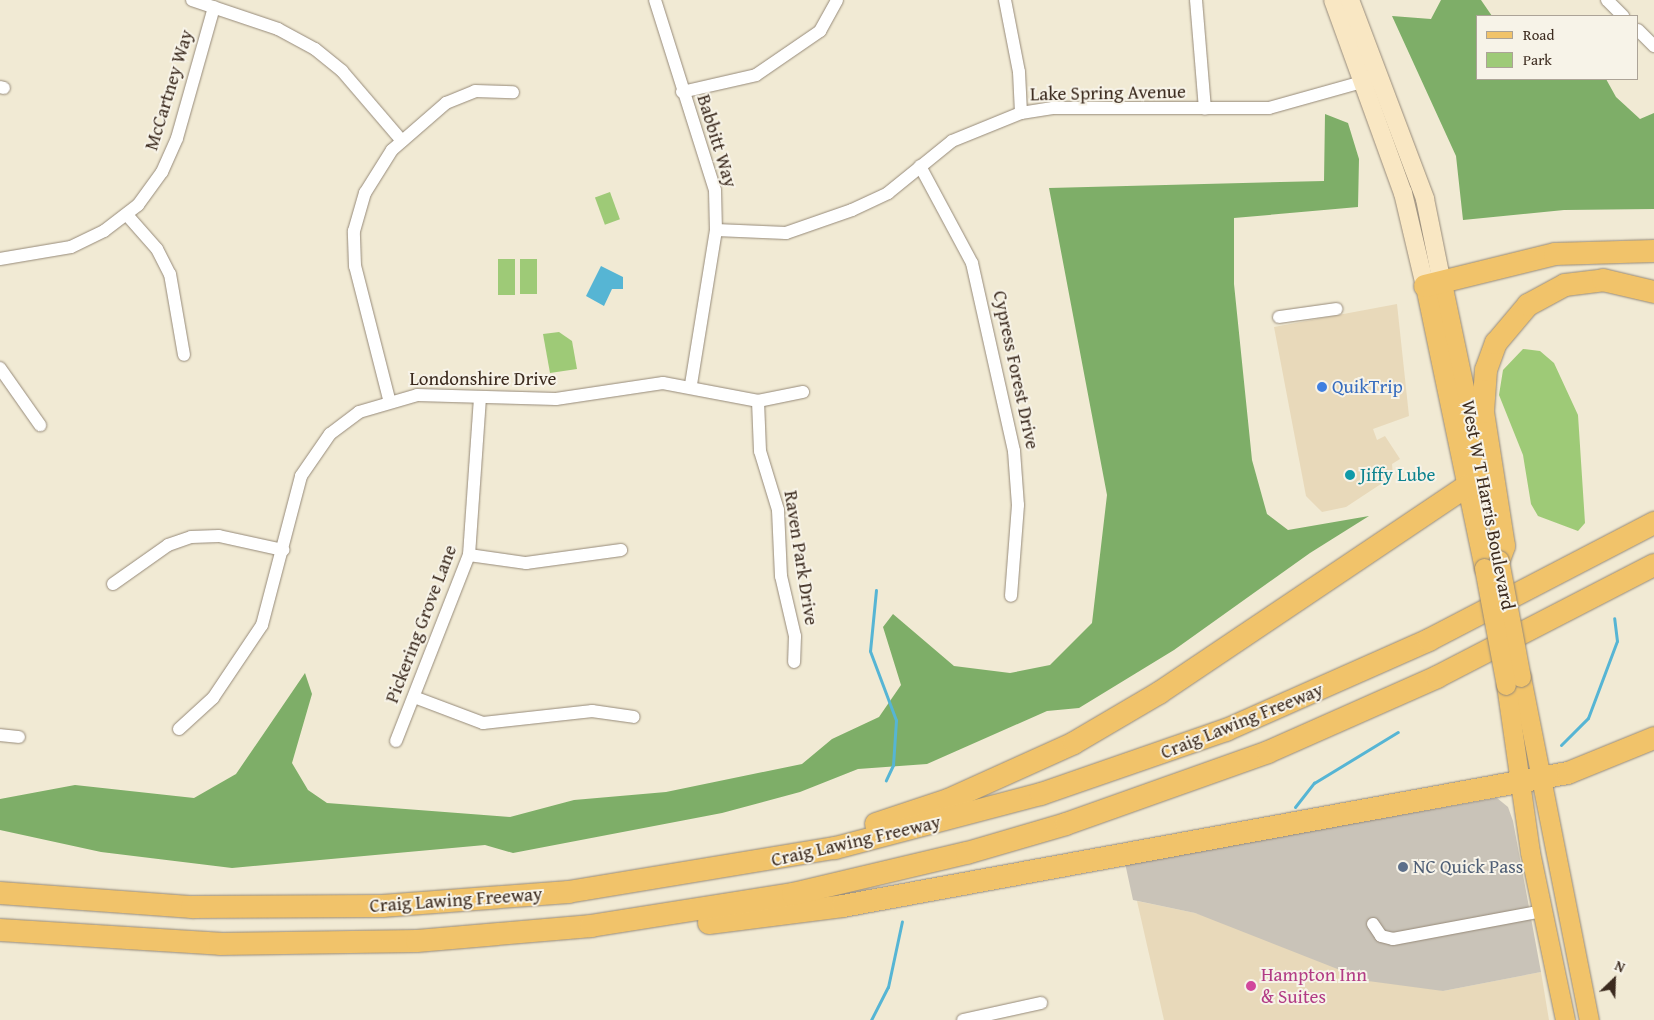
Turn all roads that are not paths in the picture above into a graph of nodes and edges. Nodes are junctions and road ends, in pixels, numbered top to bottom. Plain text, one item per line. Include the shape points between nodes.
1 (192, 0) edge
2 (655, 0) edge
3 (837, 0) edge
4 (1005, 0) edge
5 (1196, 0) edge
6 (1333, 0) edge
7 (1350, 0) edge
8 (1607, 0) edge
9 (214, 7) junction
10 (1623, 15) edge
11 (1639, 31) edge
12 (1654, 46) edge
13 (1379, 76) junction
14 (1362, 84) junction
15 (514, 92) dead end
16 (682, 92) junction
17 (1205, 109) junction
18 (1020, 113) junction
19 (402, 140) junction
20 (920, 166) junction
21 (127, 215) junction
22 (716, 230) junction
23 (1654, 251) edge
24 (0, 259) edge
25 (1434, 285) junction
26 (1654, 292) edge
27 (1336, 309) dead end
28 (1285, 316) dead end
29 (184, 355) dead end
30 (0, 368) edge
31 (691, 385) junction
32 (803, 392) dead end
33 (480, 398) junction
34 (389, 400) junction
35 (758, 401) junction
36 (40, 425) dead end
37 (1467, 486) junction
38 (1654, 509) edge
39 (1654, 523) edge
40 (283, 550) junction
41 (621, 550) dead end
42 (1600, 551) junction
43 (469, 555) junction
44 (1492, 564) junction
45 (1654, 565) edge
46 (113, 584) dead end
47 (1011, 596) dead end
48 (794, 662) dead end
49 (414, 697) junction
50 (634, 717) dead end
51 (179, 730) dead end
52 (0, 735) edge
53 (19, 737) dead end
54 (1654, 738) edge
55 (396, 741) dead end
56 (1529, 778) junction
57 (711, 872) junction
58 (0, 893) edge
59 (1543, 911) junction
60 (1373, 924) dead end
61 (591, 926) junction
62 (0, 930) edge
63 (1041, 1003) dead end
64 (963, 1020) edge
65 (1565, 1020) edge
66 (1588, 1020) edge

1 - 9 street
2 - 16 street, Babbitt Way
3 - 16 street via 820,30 756,75
4 - 18 street via 1020,72
5 - 17 street
6 - 14 main road, West W T Harris Boulevard
7 - 13 main road, West W T Harris Boulevard
8 - 10 street
9 - 19 street via 278,28 315,49 342,71
9 - 21 street, McCartney Way via 168,161
11 - 12 street
13 - 14 street, Lake Spring Avenue
13 - 25 main road, West W T Harris Boulevard via 1425,199
14 - 17 street, Lake Spring Avenue via 1269,108
14 - 25 main road, West W T Harris Boulevard
15 - 19 street via 475,91 458,96
16 - 22 street, Babbitt Way via 712,179
17 - 18 street, Lake Spring Avenue via 1087,108
18 - 20 street, Lake Spring Avenue via 974,128
19 - 34 street via 365,193 353,248 357,281
20 - 22 street, Lake Spring Avenue via 876,200 806,228 771,235
20 - 47 street, Cypress Forest Drive via 972,263 1014,451 1019,496
21 - 24 street, McCartney Way via 71,247
21 - 29 street via 157,249 170,274
22 - 31 street, Babbitt Way
23 - 25 highway via 1555,254
25 - 37 main road, West W T Harris Boulevard
25 - 44 main road, West W T Harris Boulevard
26 - 44 highway via 1603,280 1565,285 1528,305 1496,343 1486,370 1482,405 1504,546
27 - 28 street via 1305,317
30 - 36 street
31 - 33 street, Londonshire Drive via 663,383 556,399
31 - 35 street, Londonshire Drive
32 - 35 street, Londonshire Drive
33 - 34 street, Londonshire Drive via 417,395
33 - 43 street, Pickering Grove Lane
34 - 40 street, Londonshire Drive via 359,412 319,446 296,488
35 - 48 street, Raven Park Drive via 760,451 778,510 781,576 795,636
37 - 44 main road, West W T Harris Boulevard
37 - 57 highway via 1160,693 1066,747 948,800
38 - 42 highway via 1612,533
39 - 42 highway, Craig Lawing Freeway
40 - 46 street via 219,536 191,538 168,545
40 - 51 street, Londonshire Drive via 262,625 213,698
41 - 43 street via 526,563
42 - 57 highway, Craig Lawing Freeway via 1376,666 1179,748 978,812 836,848
43 - 49 street, Pickering Grove Lane
44 - 56 main road, West W T Harris Boulevard, bridge
45 - 61 highway, Craig Lawing Freeway via 1342,721 1161,792 1057,827 873,877 707,910
49 - 50 street via 483,723 592,711
49 - 55 street, Pickering Grove Lane
52 - 53 street
54 - 56 highway via 1568,773
56 - 59 main road, West W T Harris Boulevard
56 - 61 highway via 843,906 674,926
56 - 66 main road, West W T Harris Boulevard
57 - 58 highway, Craig Lawing Freeway via 504,898 324,908 173,906
59 - 60 street via 1393,939 1381,936
59 - 65 main road, West W T Harris Boulevard
61 - 62 highway, Craig Lawing Freeway via 417,941 277,945 150,942
63 - 64 street

